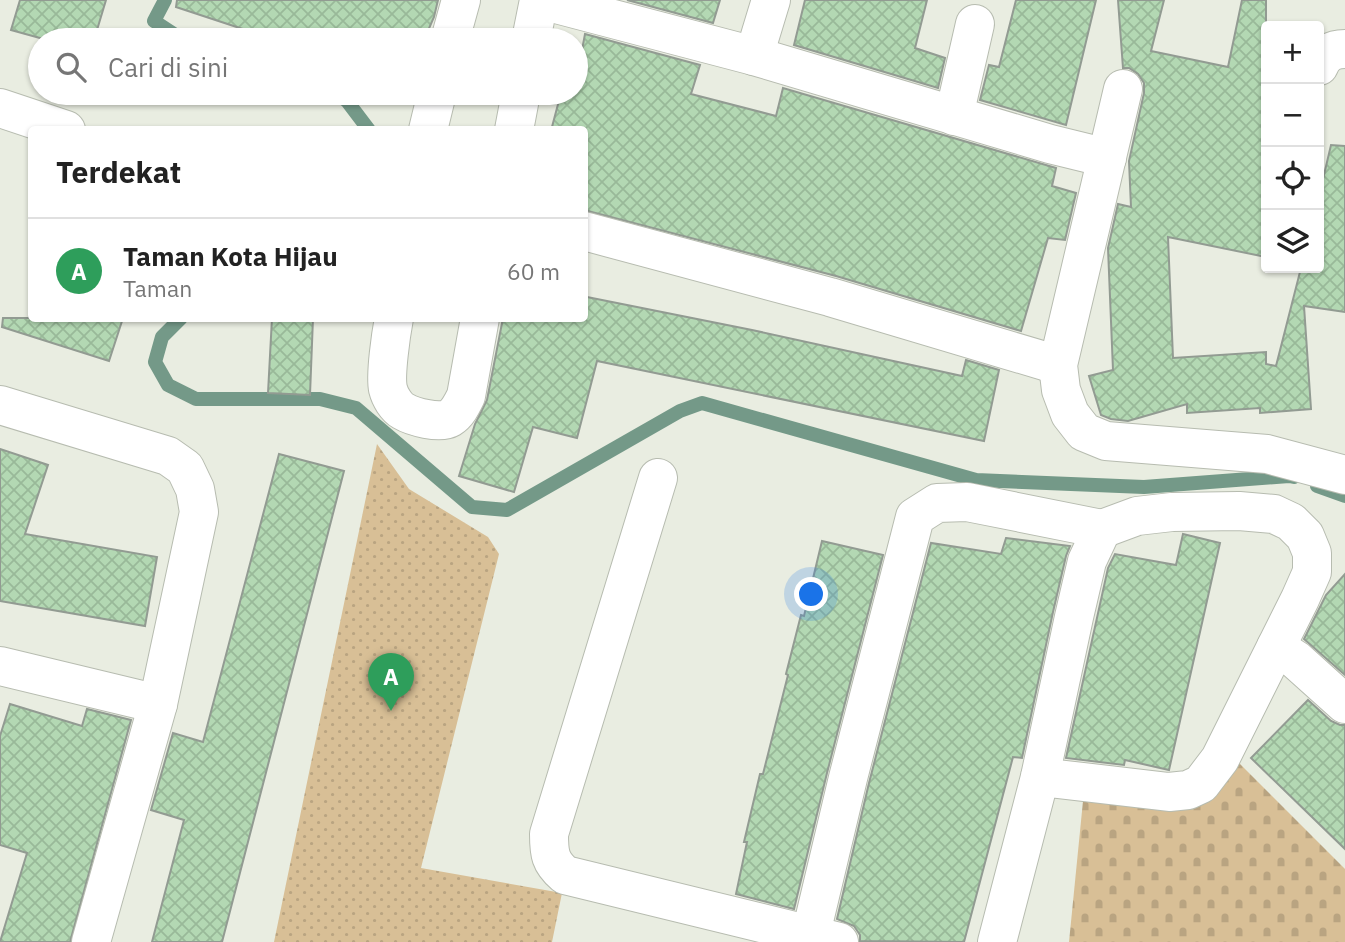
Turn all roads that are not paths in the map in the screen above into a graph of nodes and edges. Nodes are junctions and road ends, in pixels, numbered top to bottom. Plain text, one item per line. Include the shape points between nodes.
1 (461, 0) edge
2 (540, 0) edge
3 (771, 0) edge
4 (975, 24) dead end
5 (453, 28) edge
6 (534, 28) edge
7 (1345, 49) edge
8 (754, 56) junction
9 (1324, 56) edge
10 (1123, 89) dead end
11 (434, 105) edge
12 (519, 105) edge
13 (0, 108) edge
14 (954, 116) junction
15 (54, 126) edge
16 (429, 126) edge
17 (515, 126) edge
18 (1107, 158) junction
19 (588, 232) edge
20 (394, 322) edge
21 (479, 322) edge
22 (1058, 365) junction
23 (0, 405) edge
24 (1345, 475) edge
25 (658, 478) dead end
26 (1102, 529) junction
27 (1276, 648) junction
28 (0, 666) edge
29 (158, 704) junction
30 (1345, 704) edge
31 (1040, 776) junction
32 (820, 940) edge
33 (91, 942) edge
34 (997, 942) edge

1 - 5 street
2 - 6 street
2 - 8 street
3 - 8 street
4 - 14 street
7 - 9 street via 1332,49
8 - 14 street
10 - 18 street
11 - 16 street
12 - 17 street
13 - 15 street
14 - 18 street
18 - 22 street
19 - 22 street via 831,297
20 - 21 street via 388,378 393,400 402,411 442,421 452,417 466,396
22 - 24 street via 1070,414 1084,432 1106,441 1267,454
23 - 29 street via 168,456 185,468 199,512
25 - 32 street via 549,834 549,851 554,865 565,875
26 - 27 street via 1137,516 1172,512 1239,511 1274,514 1291,522 1305,536 1312,572
26 - 31 street via 1087,561
26 - 32 street via 967,502 937,503 915,517 848,778
27 - 30 street
27 - 31 street via 1220,759 1201,784 1169,792
28 - 29 street
29 - 33 street
31 - 34 street

